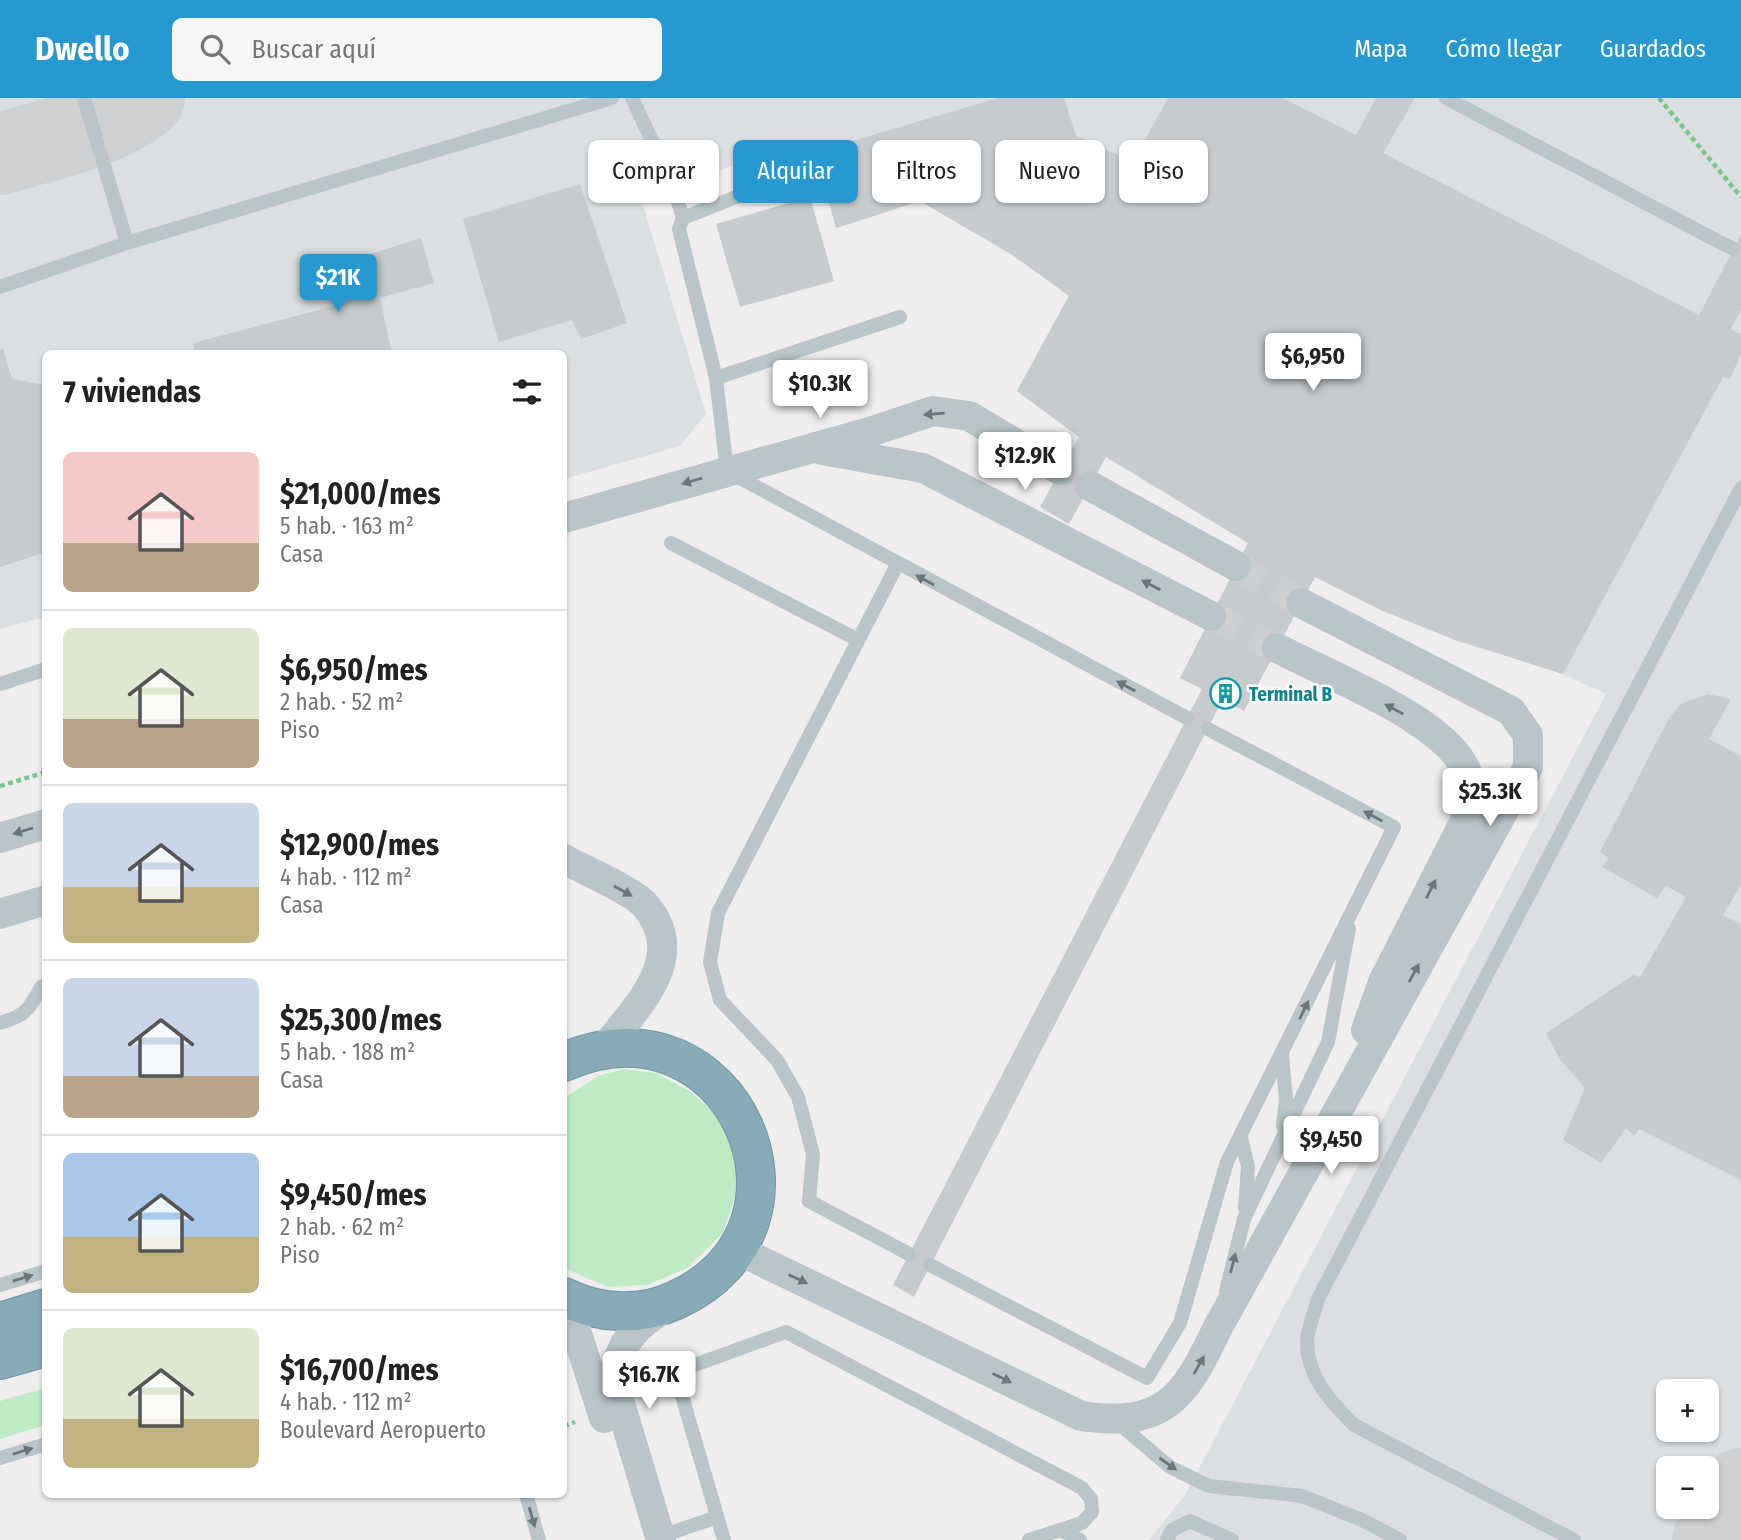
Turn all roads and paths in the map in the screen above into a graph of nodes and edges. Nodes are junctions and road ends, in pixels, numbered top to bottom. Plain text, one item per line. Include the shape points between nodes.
1 (84, 98) edge
2 (612, 98) edge
3 (632, 98) edge
4 (1446, 98) edge
5 (1659, 98) edge
6 (1741, 197) edge
7 (733, 198) edge
8 (683, 218) junction
9 (127, 243) junction
10 (1733, 249) dead end
11 (0, 287) edge
12 (900, 317) dead end
13 (716, 378) junction
14 (813, 448) junction
15 (1060, 470) dead end
16 (727, 471) junction
17 (1090, 486) dead end
18 (1741, 488) edge
19 (567, 517) edge
20 (671, 543) dead end
21 (897, 565) junction
22 (1236, 566) tunnel mouth
23 (1301, 603) tunnel mouth
24 (1211, 616) tunnel mouth
25 (858, 640) junction
26 (1277, 649) tunnel mouth
27 (42, 670) edge
28 (0, 684) edge
29 (1187, 718) dead end
30 (1208, 729) dead end
31 (42, 773) edge
32 (0, 786) edge
33 (42, 825) edge
34 (0, 838) edge
35 (567, 861) edge
36 (42, 901) edge
37 (1352, 910) junction
38 (0, 914) edge
39 (42, 987) edge
40 (0, 1023) edge
41 (1282, 1054) junction
42 (576, 1056) edge
43 (1338, 1110) junction
44 (1283, 1135) junction
45 (1241, 1137) junction
46 (1244, 1219) junction
47 (736, 1249) junction
48 (909, 1254) dead end
49 (930, 1265) dead end
50 (42, 1272) edge
51 (0, 1285) edge
52 (689, 1295) junction
53 (567, 1299) edge
54 (567, 1303) edge
55 (42, 1309) edge
56 (0, 1322) edge
57 (1217, 1329) junction
58 (42, 1348) edge
59 (0, 1360) edge
60 (1116, 1421) junction
61 (42, 1445) edge
62 (0, 1458) edge
63 (527, 1498) edge
64 (717, 1517) junction
65 (1061, 1530) junction
66 (653, 1539) edge
67 (539, 1540) edge
68 (724, 1540) edge
69 (1029, 1540) edge
70 (1080, 1540) edge
71 (1167, 1540) edge
72 (1232, 1540) edge
73 (1400, 1540) edge
74 (1574, 1540) edge

1 - 9 lane
2 - 9 lane
3 - 8 lane
4 - 10 lane
5 - 6 path
7 - 8 lane
8 - 13 lane via 680,241
9 - 11 lane
12 - 13 lane
13 - 16 lane
15 -> 14 street via 969,416 933,411
14 - 16 street
24 -> 14 street via 923,468
16 -> 19 street
16 - 21 lane
17 - 22 street
18 - 74 lane via 1318,1299 1307,1341 1313,1371 1326,1397 1354,1424
20 - 25 lane
21 - 25 lane
29 -> 21 lane
43 -> 23 street via 1528,767 1528,735 1511,711
25 - 48 lane via 718,913 710,962 720,1000 777,1060 798,1097 813,1154 809,1201
43 -> 26 street via 1383,982 1474,803 1472,782 1459,758 1438,735
27 - 28 lane
37 -> 30 lane via 1394,827
31 - 32 path
33 -> 34 street
35 -> 42 street via 643,902 663,946 656,982
36 - 38 street
41 -> 37 lane
37 - 44 lane via 1328,1042
39 - 40 lane via 22,1017
41 - 44 lane
41 - 45 lane
42 - 47 highway via 640,1048 680,1059 714,1082 740,1114 754,1153 752,1215
43 - 57 street
44 - 46 lane
45 - 46 lane via 1248,1167
45 - 49 lane via 1223,1175 1180,1323 1147,1378
57 -> 46 lane
47 - 52 highway via 722,1269
47 -> 60 street via 1081,1416
51 -> 50 lane
52 - 53 highway via 650,1310 629,1312 588,1307
52 - 66 street via 643,1320 626,1339 616,1363 614,1383
54 - 66 street
55 - 56 highway
60 -> 57 street via 1148,1415 1176,1397 1198,1369
58 - 59 highway
60 -> 73 lane via 1170,1467 1209,1486 1302,1496
62 -> 61 lane
63 -> 67 lane
64 - 65 lane via 675,1372 786,1332 1082,1488 1091,1499 1092,1512 1082,1523
64 - 66 lane
64 - 68 lane
65 - 69 lane
65 - 70 lane
71 - 72 lane via 1172,1530 1190,1521

